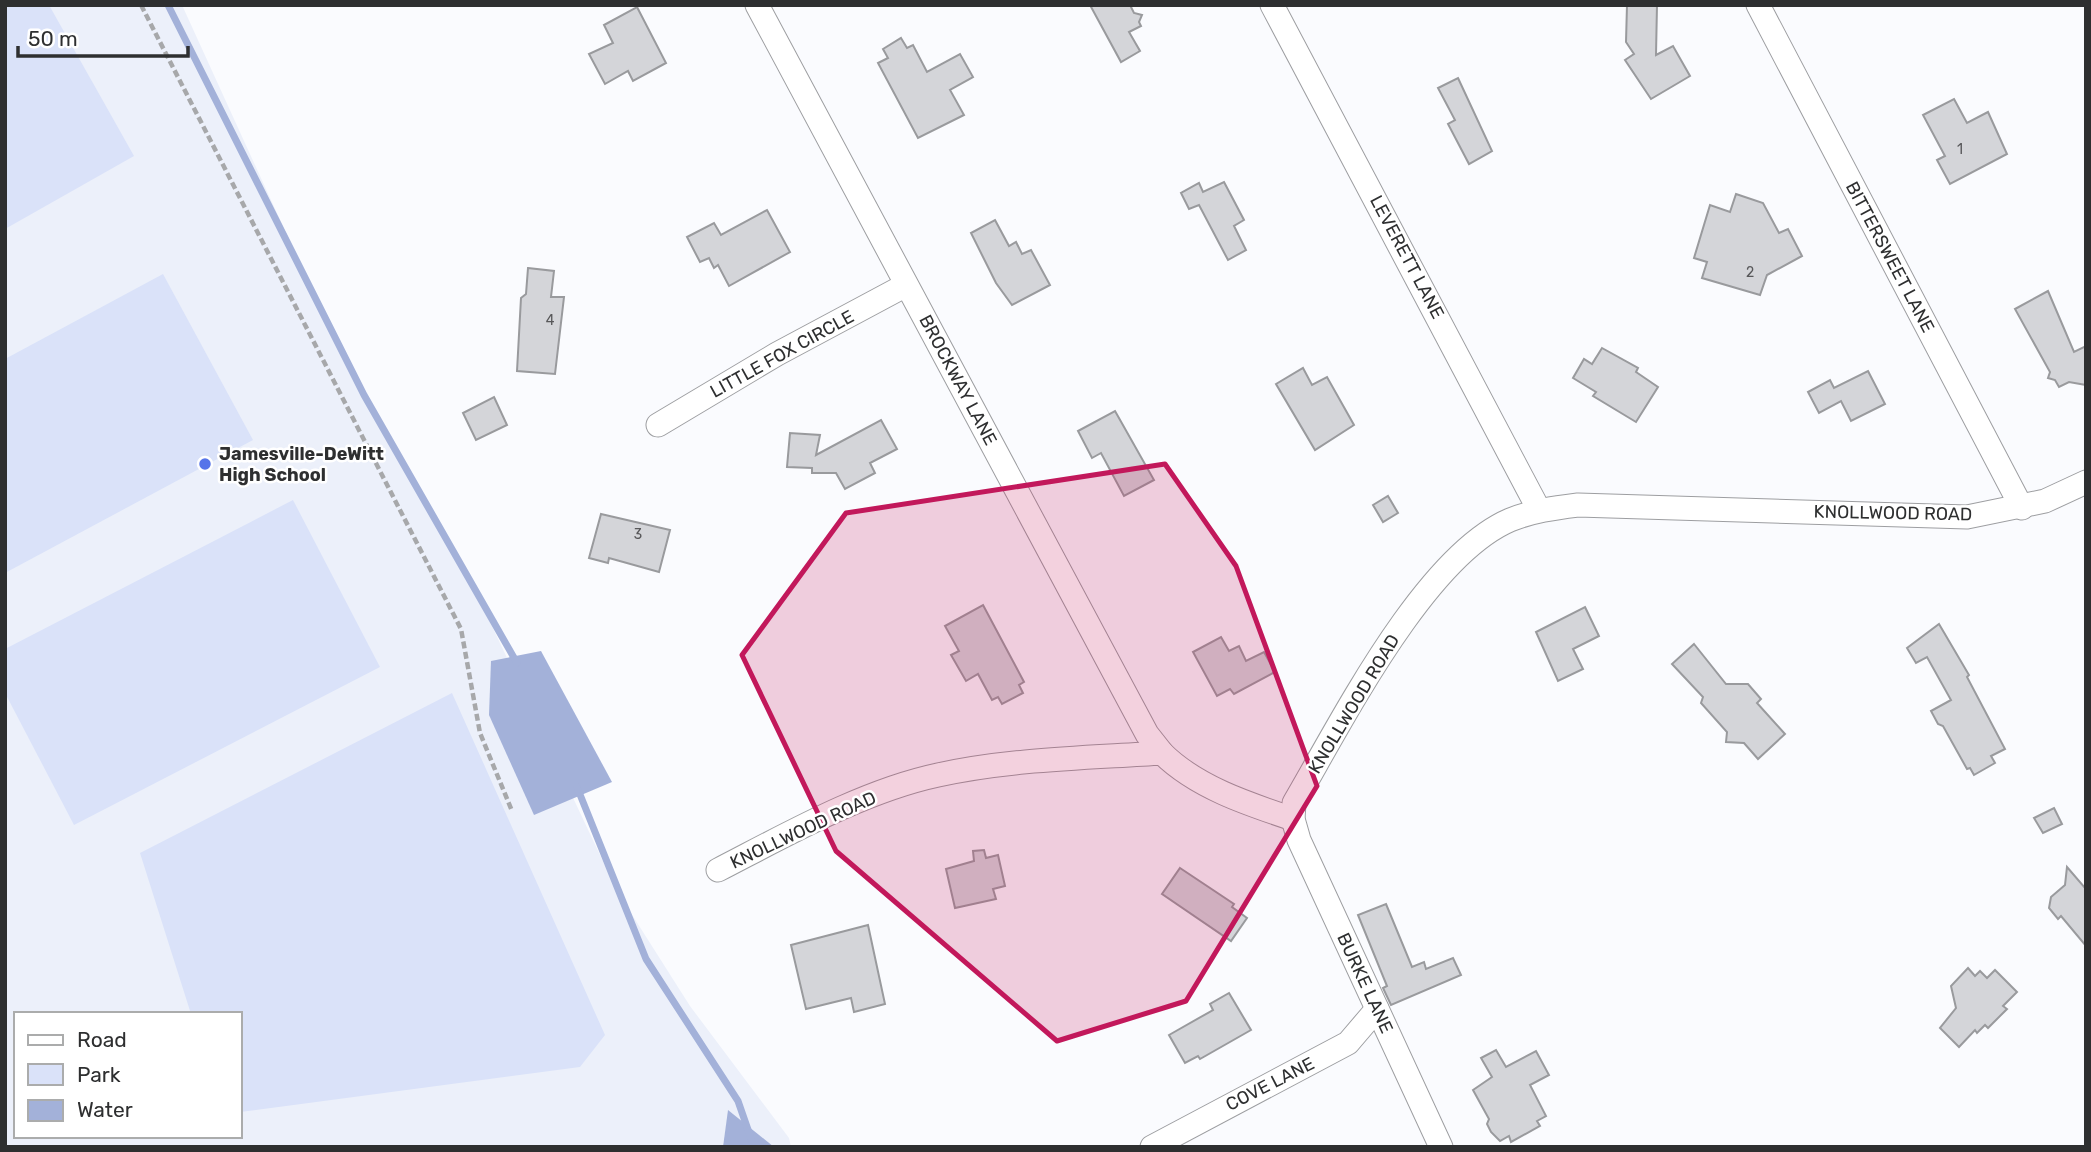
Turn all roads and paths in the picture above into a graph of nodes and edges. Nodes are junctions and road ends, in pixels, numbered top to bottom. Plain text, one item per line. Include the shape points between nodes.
1 (141, 5) edge
2 (757, 5) edge
3 (1272, 5) edge
4 (1758, 5) edge
5 (906, 285) junction
6 (658, 425) dead end
7 (2086, 482) edge
8 (2022, 508) junction
9 (1539, 510) junction
10 (1162, 753) junction
11 (512, 811) dead end
12 (1293, 818) junction
13 (718, 870) dead end
14 (1377, 1009) junction
15 (1152, 1147) edge
16 (1441, 1147) edge

1 - 11 path via 461,629 480,733
2 - 5 street, BROCKWAY LANE
3 - 9 street, LEVERETT LANE
4 - 8 street, BITTERSWEET LANE
5 - 6 street, LITTLE FOX CIRCLE
5 - 10 street, BROCKWAY LANE via 1147,734
7 - 8 street, KNOLLWOOD ROAD
8 - 9 street, KNOLLWOOD ROAD via 1967,517 1578,505
9 - 12 street, KNOLLWOOD ROAD via 1508,521 1471,544 1453,562 1387,645 1294,803
10 - 12 street via 1172,764 1241,802
10 - 13 street, KNOLLWOOD ROAD via 1032,761 901,785
12 - 14 street, BURKE LANE
14 - 15 street, COVE LANE via 1348,1043
14 - 16 street, BURKE LANE

